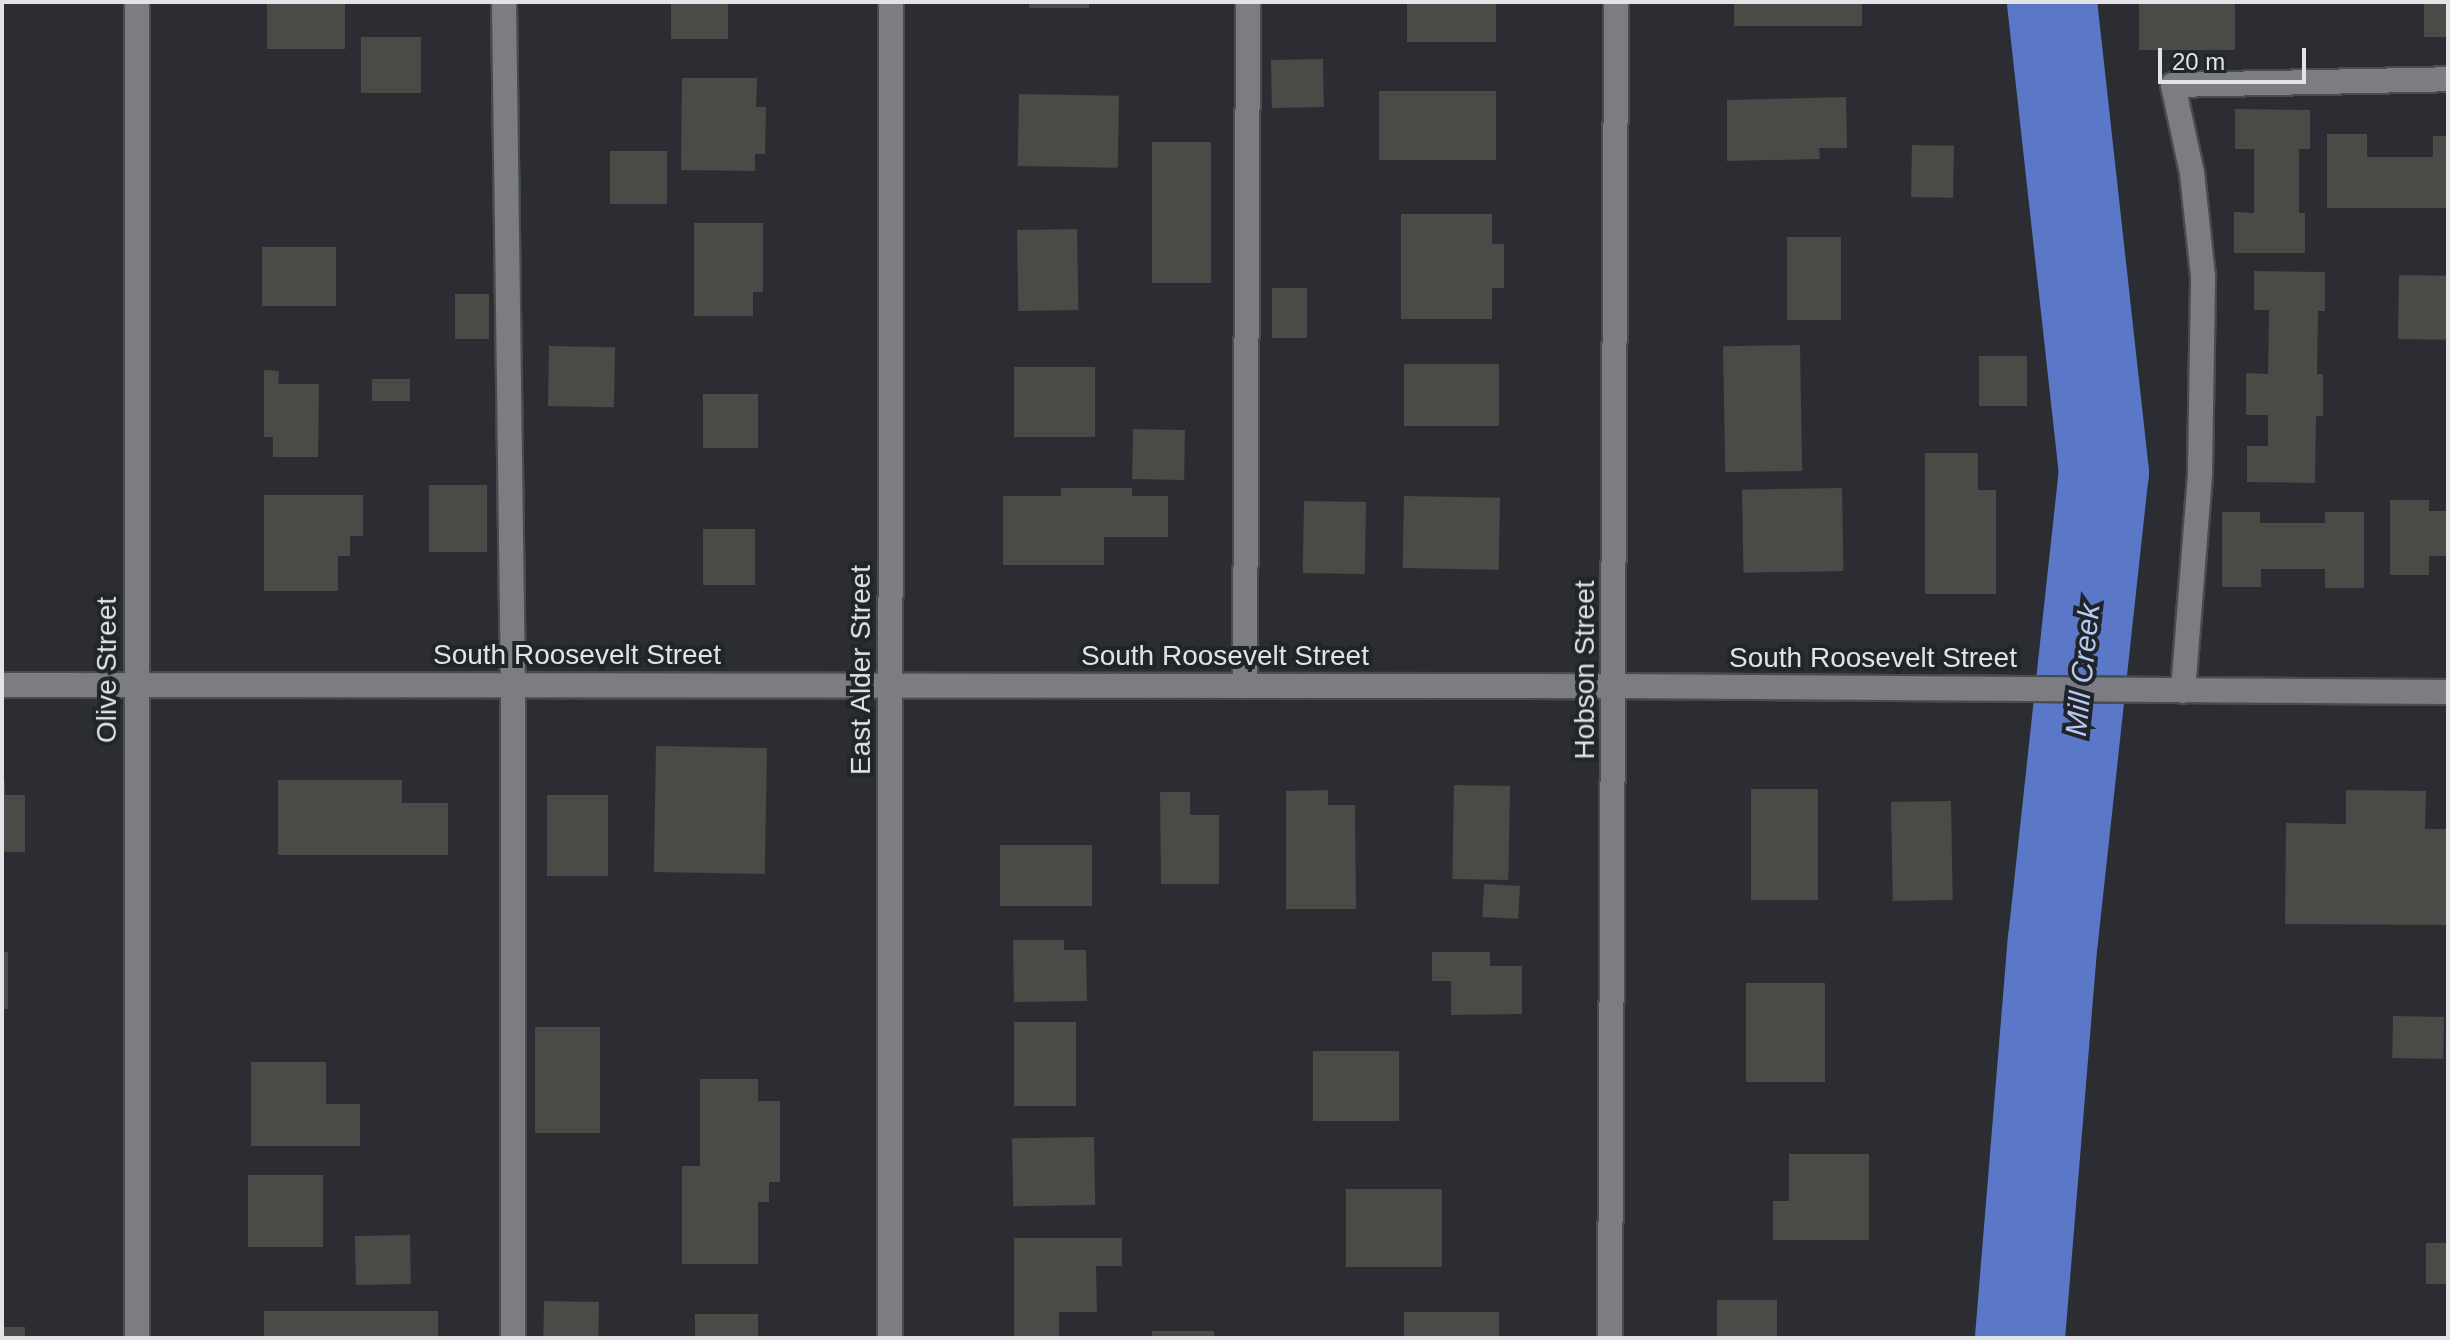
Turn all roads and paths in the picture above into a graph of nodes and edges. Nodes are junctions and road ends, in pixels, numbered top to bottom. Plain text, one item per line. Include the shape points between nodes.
1 (137, 2) edge
2 (504, 2) edge
3 (891, 2) edge
4 (1248, 2) edge
5 (1616, 2) edge
6 (2448, 79) edge
7 (2, 685) edge
8 (137, 685) junction
9 (513, 685) junction
10 (891, 686) junction
11 (1245, 686) junction
12 (1615, 686) junction
13 (2183, 691) junction
14 (2448, 692) edge
15 (137, 1338) edge
16 (513, 1338) edge
17 (890, 1338) edge
18 (1610, 1338) edge

1 - 8 main road, Olive Street
2 - 9 main road
3 - 10 main road, East Alder Street
4 - 11 main road
5 - 12 main road, Hobson Street
6 - 13 main road via 2173,85 2192,173 2203,276 2200,473
7 - 8 main road, South Roosevelt Street
8 - 9 main road, South Roosevelt Street
8 - 15 main road, Olive Street
9 - 10 main road, South Roosevelt Street
9 - 16 main road
10 - 11 main road, South Roosevelt Street
10 - 17 main road, East Alder Street
11 - 12 main road, South Roosevelt Street
12 - 13 main road, South Roosevelt Street
12 - 18 main road, Hobson Street
13 - 14 main road, South Roosevelt Street

